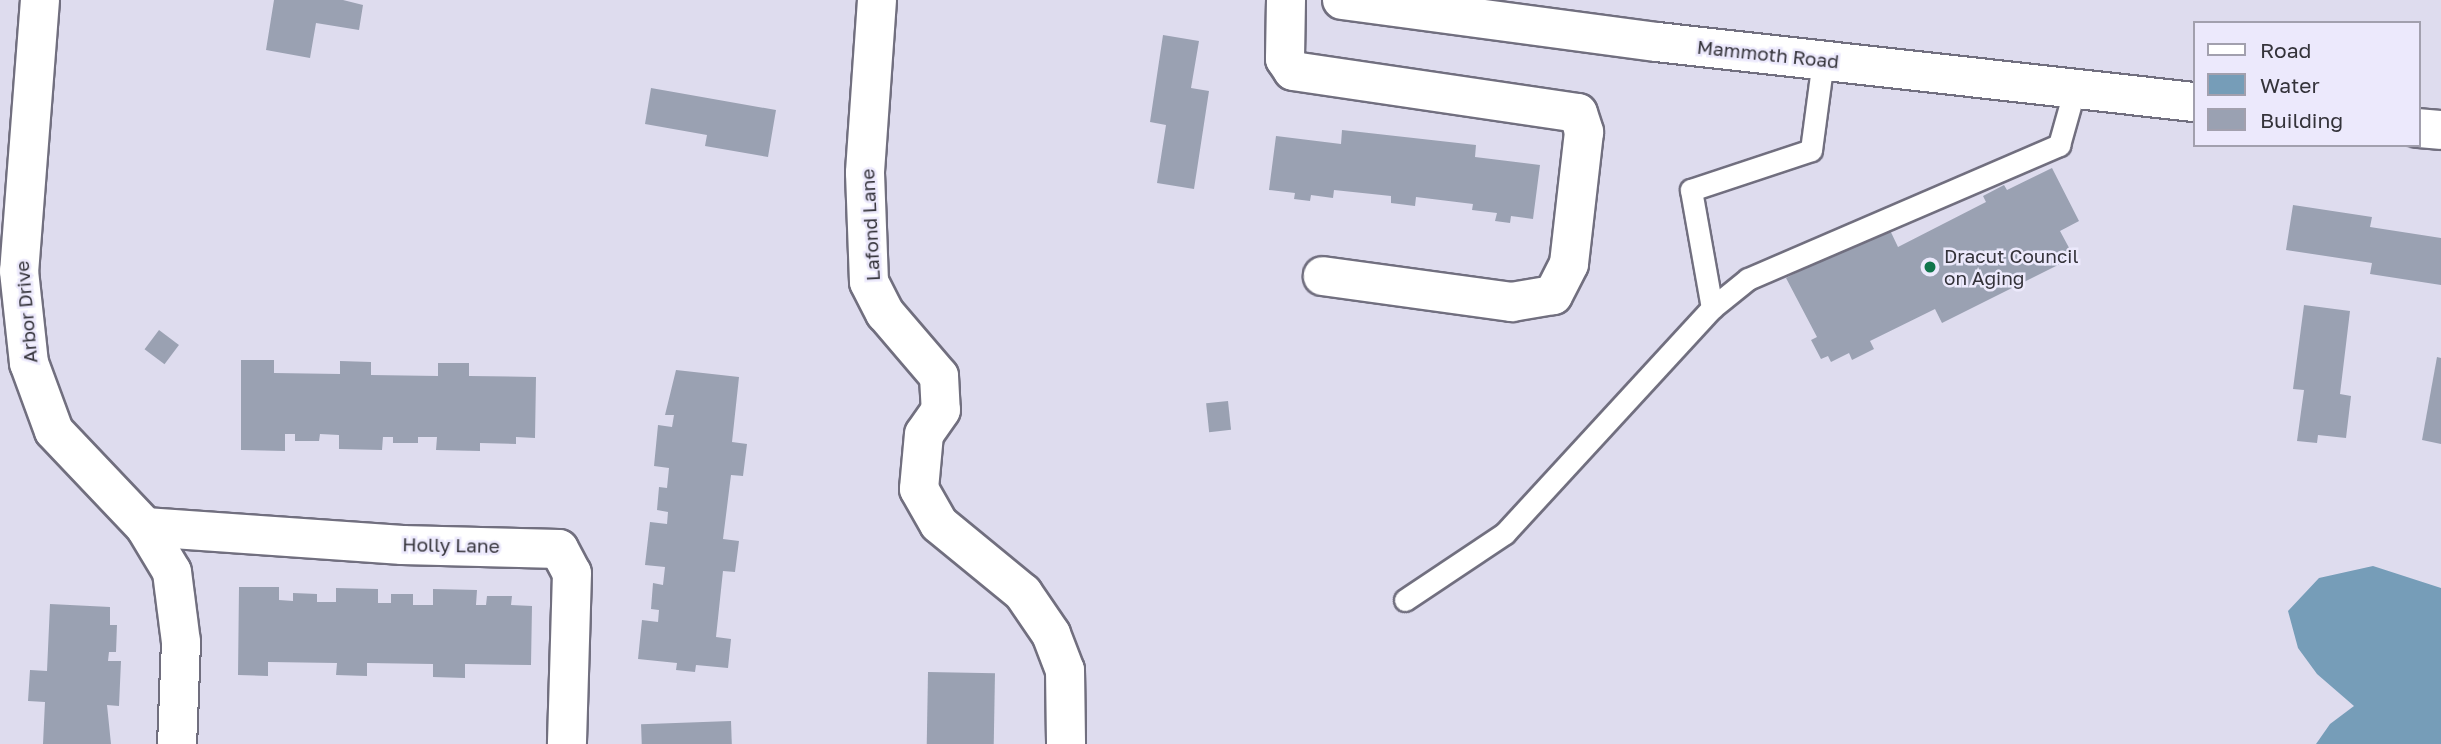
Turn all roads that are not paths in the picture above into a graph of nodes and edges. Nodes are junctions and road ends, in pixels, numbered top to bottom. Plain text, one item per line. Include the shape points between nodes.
1 (40, 0) edge
2 (877, 0) edge
3 (1286, 0) edge
4 (1342, 0) edge
5 (1824, 60) junction
6 (2075, 88) junction
7 (2192, 102) edge
8 (2420, 128) edge
9 (2441, 130) edge
10 (1323, 276) dead end
11 (1712, 308) junction
12 (145, 527) junction
13 (1405, 600) dead end
14 (177, 744) edge
15 (567, 744) edge
16 (1066, 744) edge

1 - 12 street, Arbor Drive via 19,271 29,363 54,431
2 - 16 street, Lafond Lane via 865,173 869,282 885,313 939,376 941,410 924,434 919,489 939,524 1023,593 1051,634 1065,670
3 - 10 street via 1285,60 1293,71 1578,113 1584,132 1569,264 1553,295 1511,302
4 - 5 street, Mammoth Road
5 - 6 street, Mammoth Road
5 - 11 lane via 1811,150 1692,190
6 - 7 street, Mammoth Road
6 - 11 lane via 2059,145 1748,279
8 - 9 street
11 - 13 lane via 1505,533
12 - 14 street, Arbor Drive via 172,572 181,642
12 - 15 street, Holly Lane via 402,545 559,549 572,573

